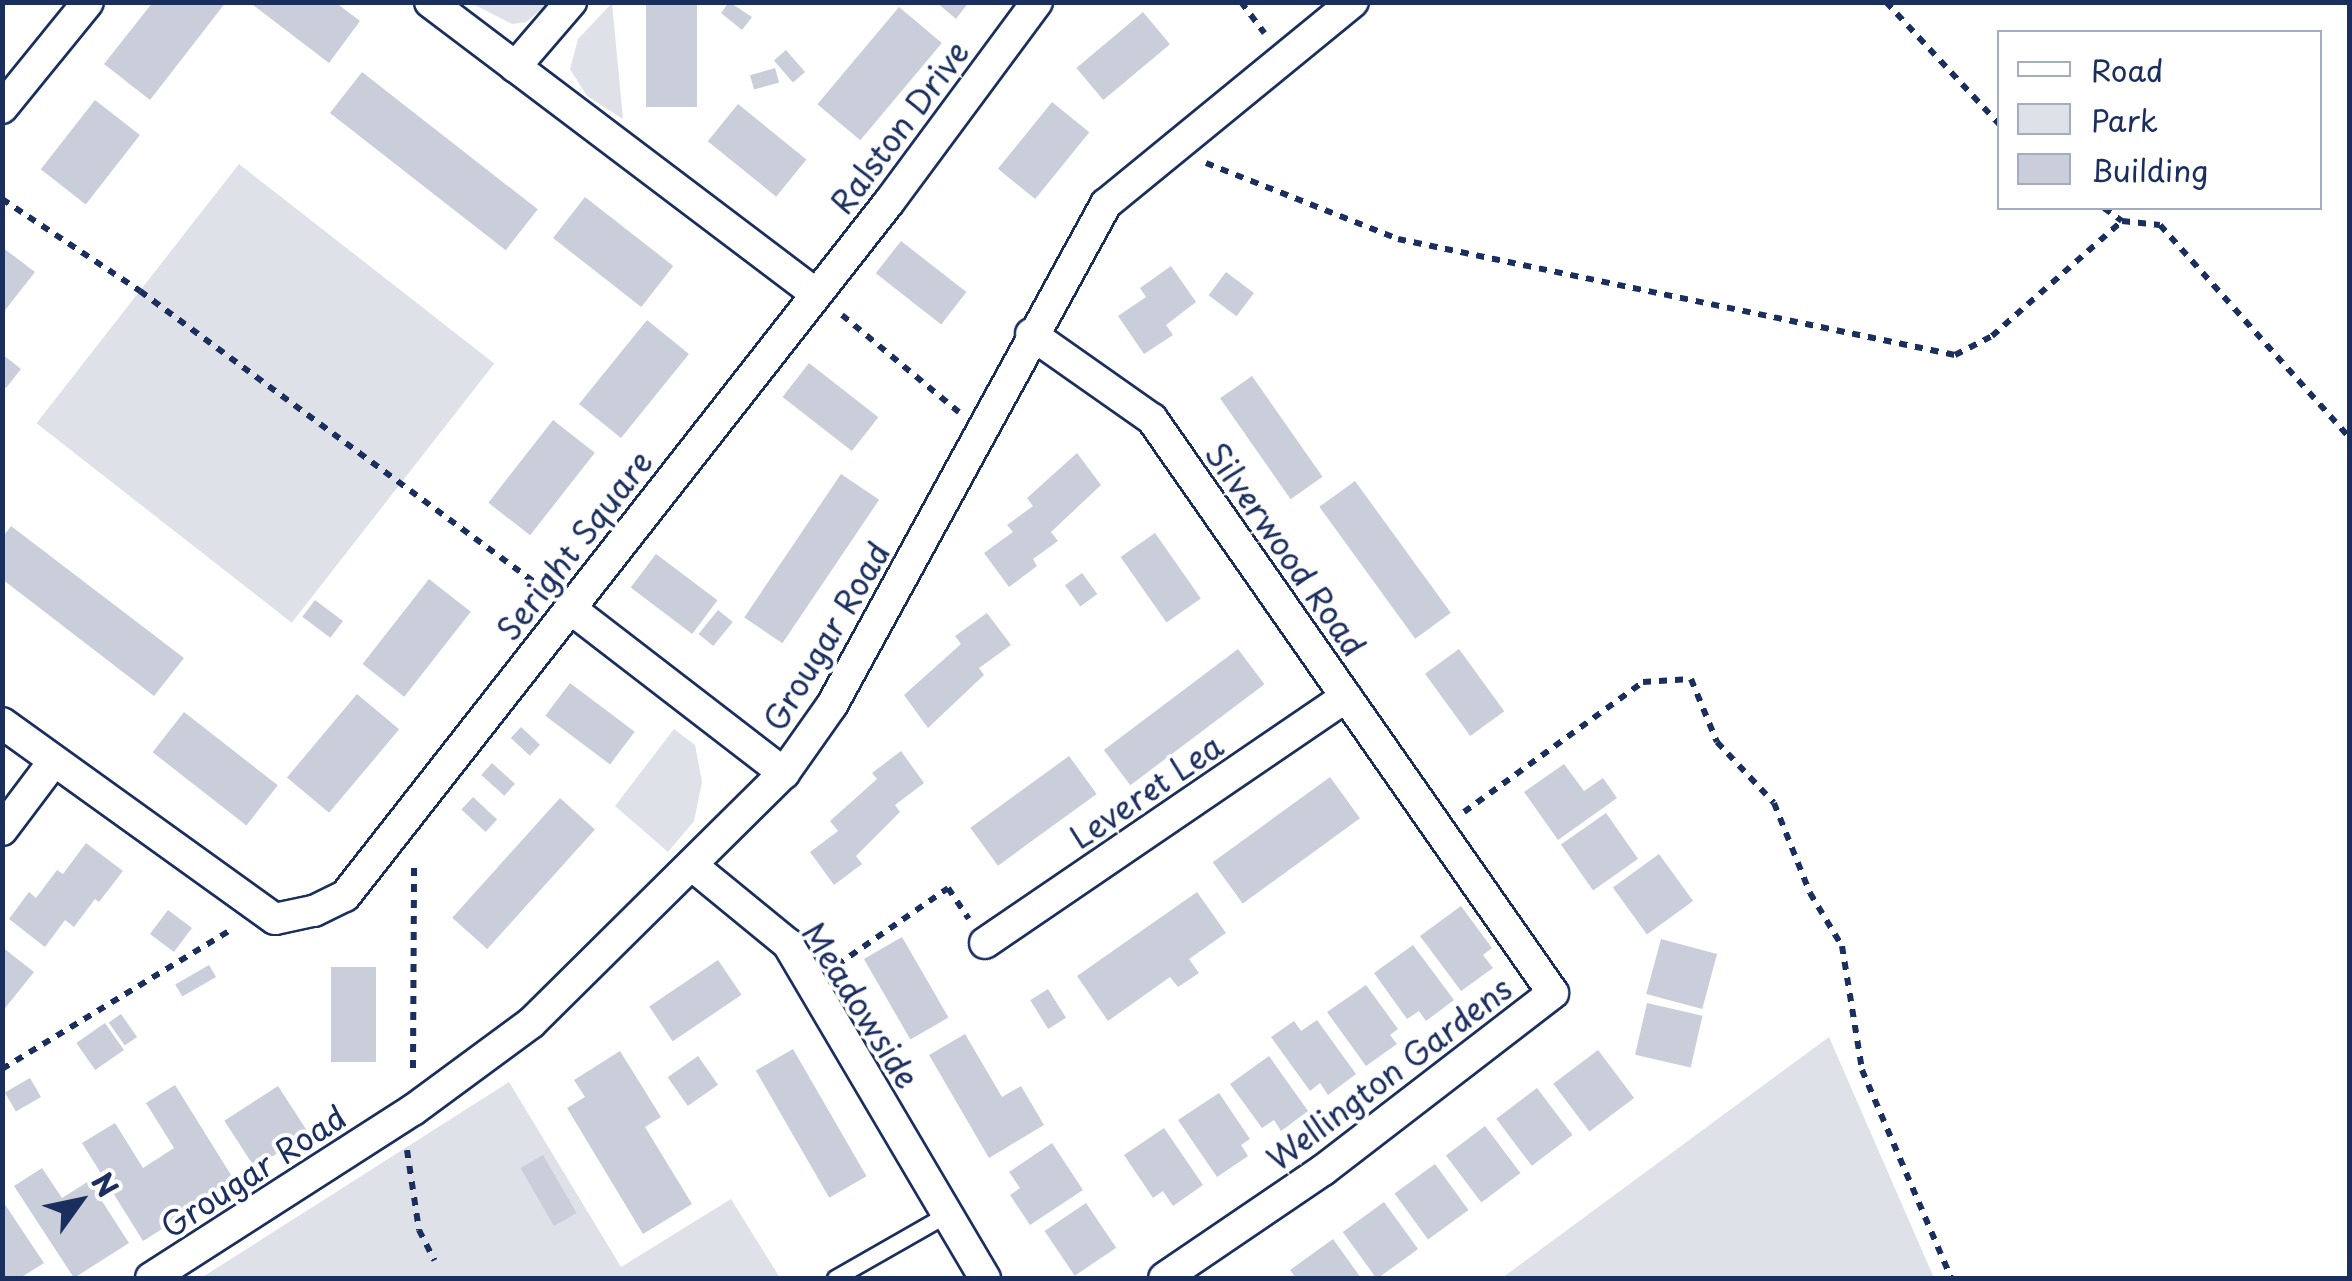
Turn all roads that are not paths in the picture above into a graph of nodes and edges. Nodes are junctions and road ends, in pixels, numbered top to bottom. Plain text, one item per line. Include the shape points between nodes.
1 (430, 2) edge
2 (571, 2) edge
3 (1037, 2) edge
4 (1353, 2) edge
5 (79, 5) edge
6 (515, 67) junction
7 (2, 108) edge
8 (814, 292) junction
9 (1030, 334) junction
10 (571, 609) junction
11 (1346, 697) junction
12 (2, 723) edge
13 (54, 760) junction
14 (784, 772) junction
15 (2, 830) edge
16 (1443, 836) joint
17 (694, 867) junction
18 (984, 943) road end
19 (944, 1209) junction
20 (150, 1278) edge
21 (835, 1278) edge
22 (985, 1278) edge
23 (1164, 1278) edge

1 - 6 street
2 - 6 street
3 - 8 street, Ralston Drive
4 - 9 street, Grougar Road via 1106,204
5 - 7 street
6 - 8 street
8 - 10 street, Seright Square
9 - 11 street, Silverwood Road via 1152,420
9 - 14 street, Grougar Road via 832,705
10 - 13 street, Seright Square via 346,896 314,911 275,918
10 - 14 street
11 - 16 street, Silverwood Road
11 - 18 street, Leveret Lea
12 - 13 street
13 - 15 street
14 - 17 street, Grougar Road
16 - 23 street, Wellington Gardens via 1554,993 1323,1170
17 - 19 street, Meadowside via 788,944
17 - 20 street, Grougar Road via 531,1023 413,1110
19 - 21 lane
19 - 22 street

